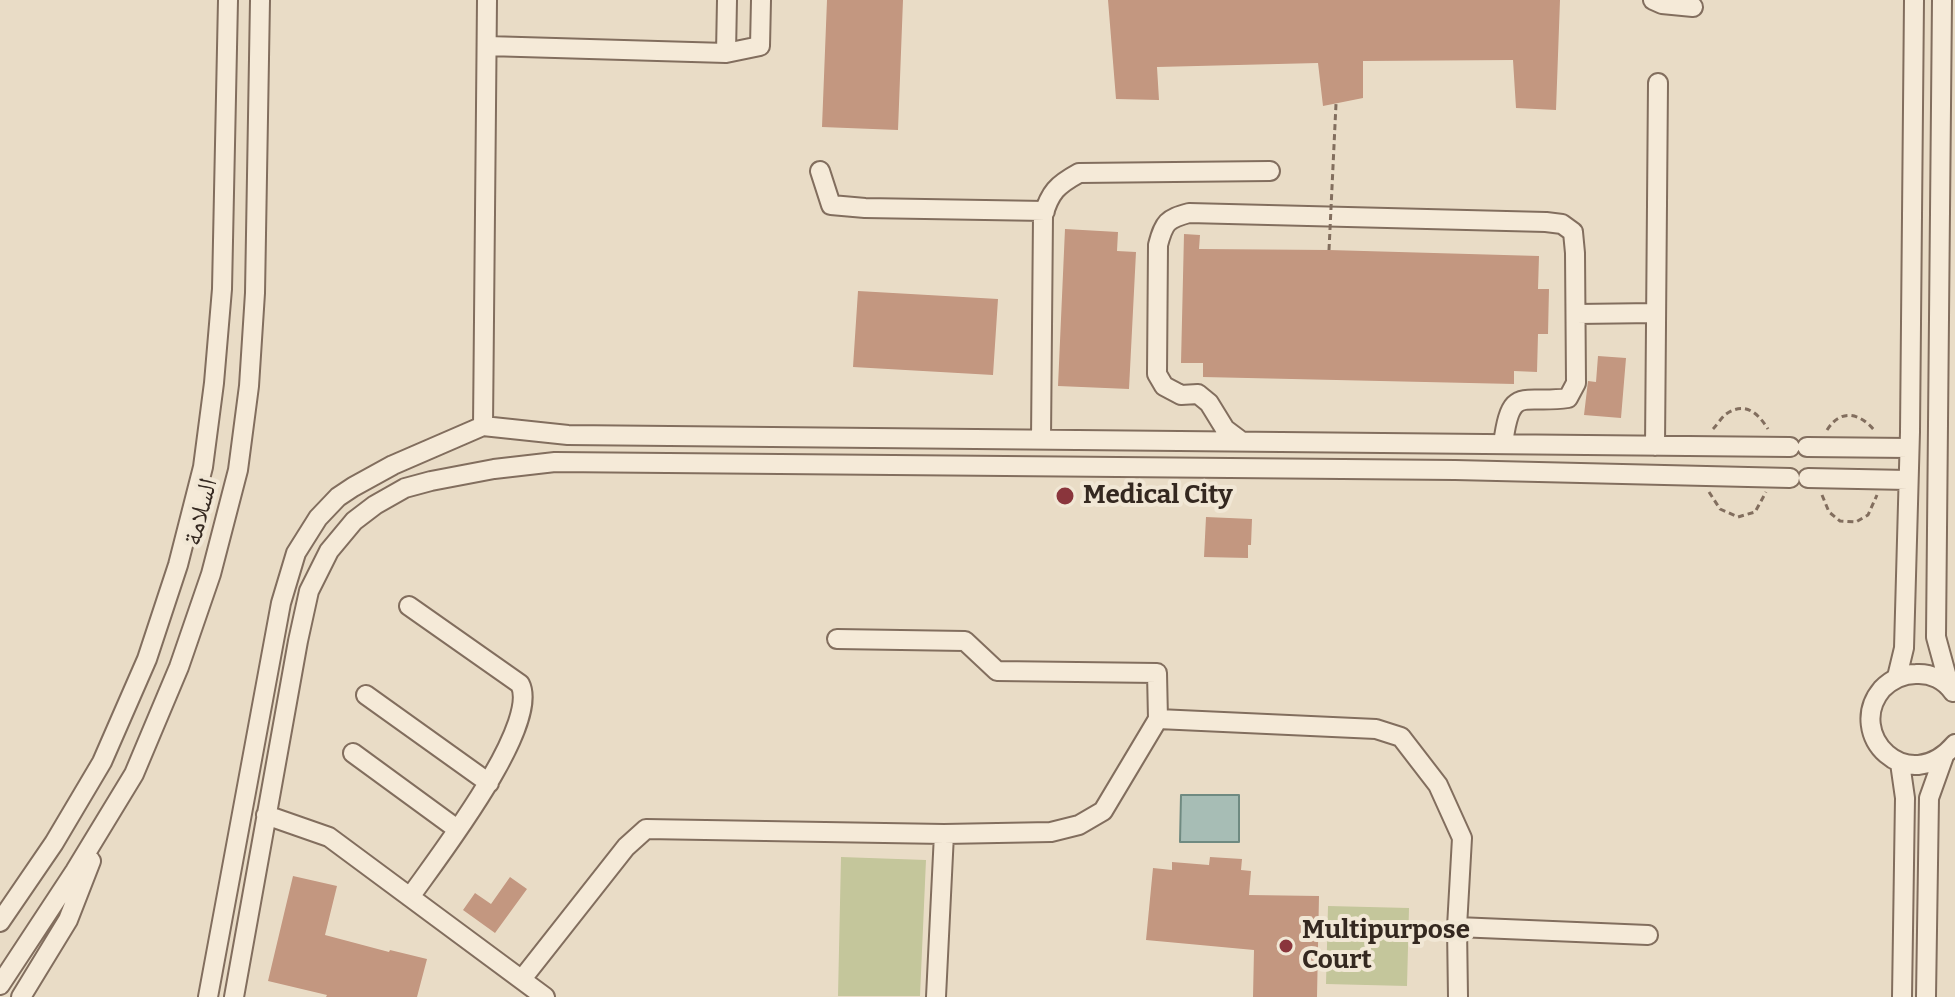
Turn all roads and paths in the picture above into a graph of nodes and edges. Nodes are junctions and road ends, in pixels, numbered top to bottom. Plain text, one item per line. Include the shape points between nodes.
1 (228, 0) edge
2 (260, 0) edge
3 (487, 0) edge
4 (727, 0) edge
5 (761, 0) edge
6 (1653, 0) edge
7 (1914, 0) edge
8 (1942, 0) edge
9 (1693, 7) dead end
10 (487, 46) junction
11 (726, 53) junction
12 (1658, 83) dead end
13 (1336, 104) dead end
14 (820, 171) dead end
15 (1270, 171) dead end
16 (1045, 211) junction
17 (1329, 250) dead end
18 (1656, 313) junction
19 (1576, 314) junction
20 (483, 426) junction
21 (1774, 436) dead end
22 (1879, 437) dead end
23 (1041, 439) junction
24 (1241, 441) junction
25 (1503, 444) junction
26 (1806, 444) junction
27 (1655, 446) junction
28 (1699, 446) junction
29 (1909, 448) junction
30 (393, 465) junction
31 (1698, 476) junction
32 (1806, 482) junction
33 (405, 488) junction
34 (1908, 488) junction
35 (1765, 493) dead end
36 (409, 606) dead end
37 (837, 639) dead end
38 (1897, 677) junction
39 (1953, 691) edge
40 (366, 695) dead end
41 (1158, 719) junction
42 (1952, 747) edge
43 (353, 753) dead end
44 (1900, 763) junction
45 (489, 783) junction
46 (266, 815) junction
47 (106, 821) junction
48 (457, 829) junction
49 (944, 834) junction
50 (410, 897) junction
51 (0, 922) edge
52 (1457, 927) junction
53 (1648, 935) dead end
54 (522, 979) junction
55 (0, 985) edge
56 (21, 997) edge
57 (208, 997) edge
58 (234, 997) edge
59 (545, 997) edge
60 (936, 997) edge
61 (1458, 997) edge
62 (1902, 997) edge
63 (1926, 997) edge

1 - 51 street, السلامة via 222,289 203,467 147,659 102,762
2 - 47 street, السلامة via 255,293 238,470 179,667 134,774
3 - 10 street
4 - 11 street
5 - 11 street via 760,46
6 - 9 street
7 - 29 street
8 - 39 street via 1936,637
10 - 11 street
10 - 20 street
12 - 18 street
13 - 17 path, bridge
14 - 16 street via 831,205
15 - 16 street via 1079,173 1061,182
16 - 23 street
18 - 19 street
18 - 27 street
19 - 24 street via 1573,232 1562,224 1189,213 1170,218 1158,245 1157,374 1164,386 1181,395 1198,394
19 - 25 street via 1576,383 1568,398 1526,398 1512,407
20 - 23 street via 568,435
20 - 30 street
21 - 28 path via 1759,414 1743,408 1726,414
22 - 26 path via 1858,417 1843,415
23 - 24 street
24 - 25 street
25 - 27 street
26 - 28 street
26 - 29 street
27 - 28 street
29 - 34 street
30 - 33 street
30 - 57 street via 338,497 296,553 281,603
31 - 32 street
31 - 33 street via 555,462
31 - 35 path via 1720,509 1738,517 1755,512
32 - 34 street
32 - 34 path via 1840,521 1856,522 1868,515 1876,496
33 - 46 street via 354,521 329,551 309,591
34 - 38 street via 1904,648
36 - 45 street via 522,688 517,726
37 - 41 street via 965,641 997,671 1157,673
38 - 39 street via 1926,674
38 - 44 street via 1875,699 1871,729 1887,755
40 - 45 street
41 - 49 street via 1103,811 1079,825 1051,832
41 - 52 street via 1376,729 1401,737 1438,785 1462,838
42 - 44 street via 1930,763
42 - 63 street via 1929,798
43 - 48 street
44 - 62 street via 1905,798
45 - 48 street
46 - 50 street via 329,837
46 - 58 street
47 - 55 street, السلامة
47 - 56 street via 68,920
48 - 50 street
49 - 54 street via 646,829
49 - 60 street
50 - 54 street
52 - 53 street
52 - 61 street
54 - 59 street

